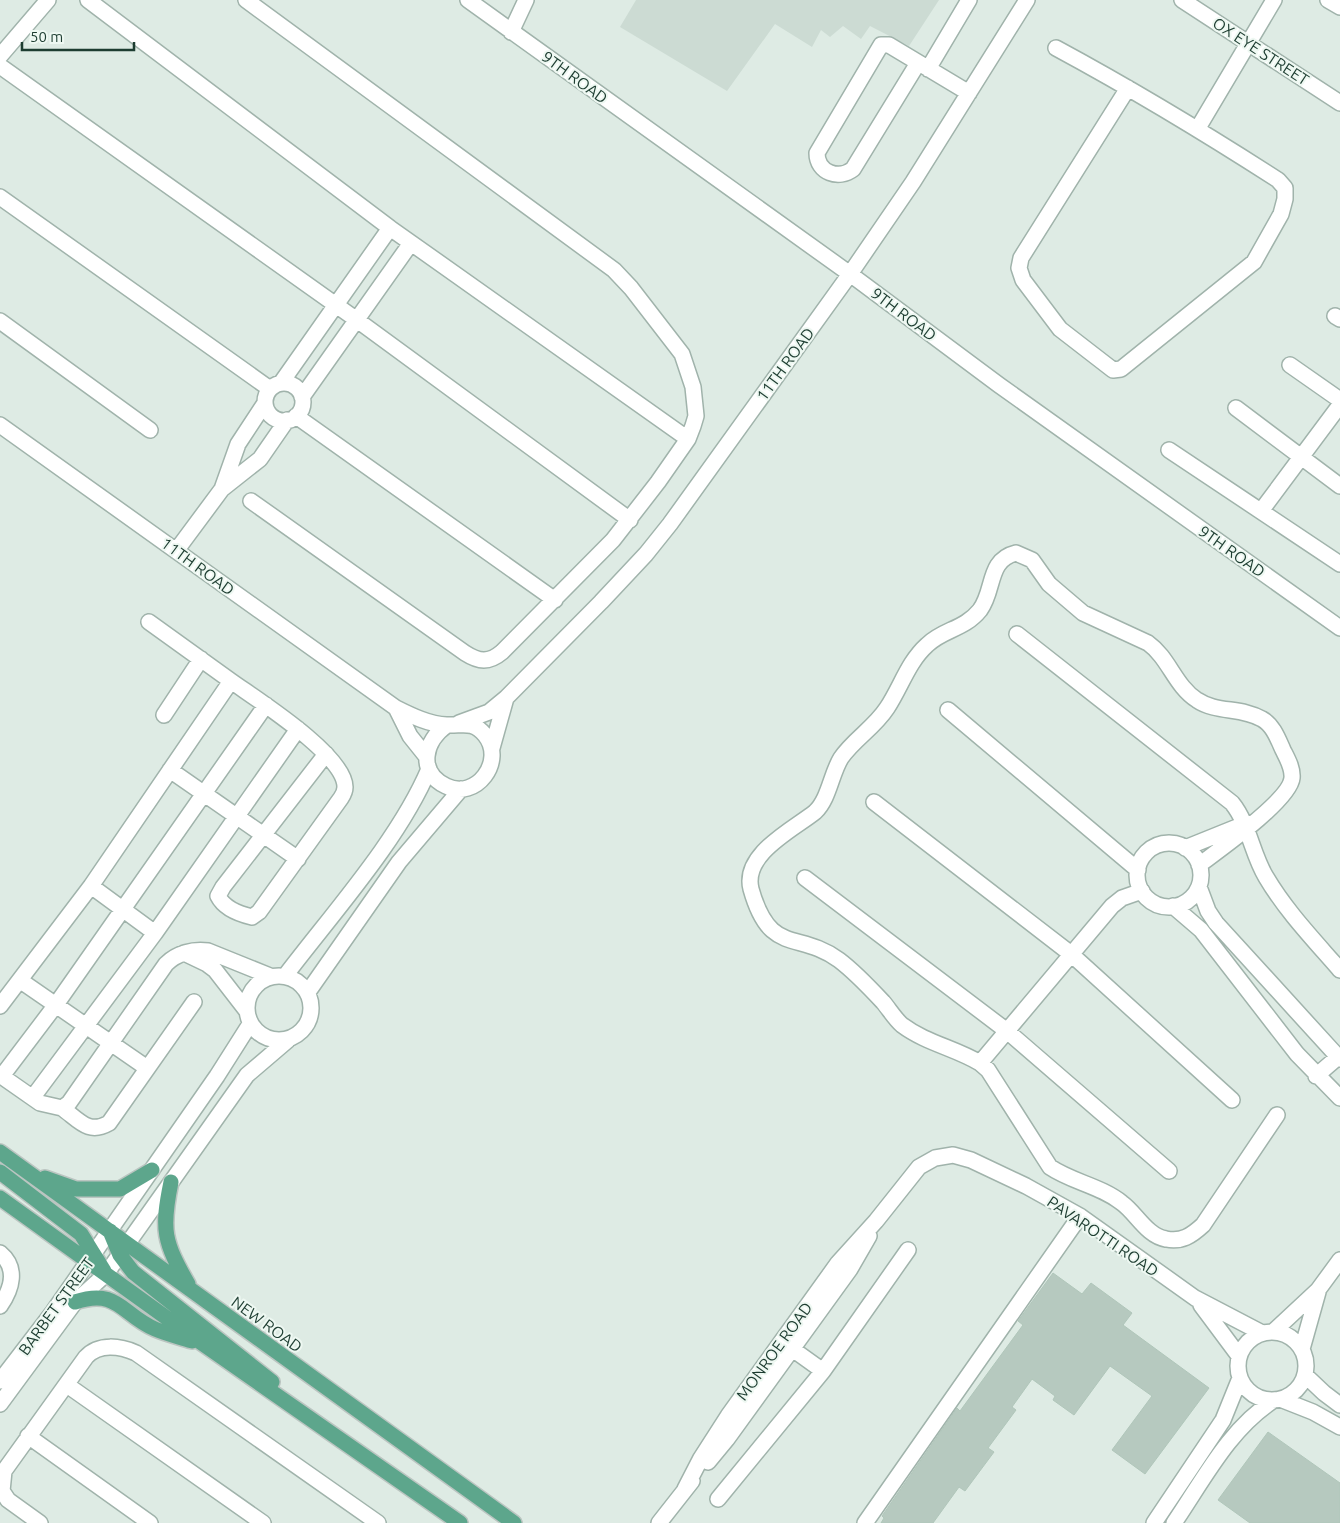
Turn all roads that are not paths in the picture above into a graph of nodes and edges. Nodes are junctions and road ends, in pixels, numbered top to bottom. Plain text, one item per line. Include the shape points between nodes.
1 (48, 0) edge
2 (88, 0) edge
3 (246, 0) edge
4 (468, 0) edge
5 (526, 0) edge
6 (969, 0) edge
7 (1027, 0) edge
8 (1182, 0) edge
9 (1274, 0) edge
10 (1328, 0) edge
11 (1340, 7) edge
12 (511, 32) junction
13 (1248, 42) junction
14 (1056, 48) dead end
15 (0, 56) edge
16 (0, 66) edge
17 (923, 66) junction
18 (1128, 88) junction
19 (969, 93) junction
20 (1340, 103) edge
21 (1198, 128) junction
22 (0, 197) edge
23 (390, 228) junction
24 (411, 243) junction
25 (850, 274) junction
26 (337, 305) junction
27 (357, 320) junction
28 (0, 321) edge
29 (1290, 365) dead end
30 (272, 392) junction
31 (302, 397) junction
32 (1340, 400) edge
33 (1340, 405) edge
34 (1236, 408) dead end
35 (292, 418) junction
36 (0, 425) edge
37 (150, 430) dead end
38 (688, 439) junction
39 (1169, 450) dead end
40 (1302, 457) junction
41 (1340, 486) edge
42 (222, 489) junction
43 (251, 501) dead end
44 (1262, 511) junction
45 (630, 520) junction
46 (176, 551) junction
47 (1340, 564) edge
48 (555, 600) junction
49 (149, 622) dead end
50 (1340, 628) edge
51 (1017, 634) dead end
52 (201, 659) junction
53 (231, 681) junction
54 (506, 698) junction
55 (266, 706) junction
56 (396, 708) junction
57 (948, 710) dead end
58 (164, 715) dead end
59 (453, 724) junction
60 (298, 729) junction
61 (492, 748) junction
62 (326, 754) junction
63 (428, 762) junction
64 (170, 770) junction
65 (461, 789) junction
66 (202, 793) junction
67 (874, 802) dead end
68 (236, 816) junction
69 (1247, 825) junction
70 (262, 834) junction
71 (1185, 848) junction
72 (298, 859) junction
73 (1199, 865) junction
74 (1138, 870) junction
75 (804, 878) dead end
76 (91, 886) junction
77 (1199, 886) junction
78 (1142, 891) junction
79 (1173, 906) junction
80 (123, 909) junction
81 (156, 933) junction
82 (184, 954) junction
83 (1072, 954) junction
84 (1340, 970) edge
85 (278, 976) junction
86 (21, 981) junction
87 (308, 992) junction
88 (194, 1002) dead end
89 (1291, 1004) junction
90 (0, 1006) edge
91 (55, 1006) junction
92 (248, 1017) junction
93 (1271, 1021) junction
94 (86, 1026) junction
95 (1007, 1031) junction
96 (288, 1040) junction
97 (111, 1042) junction
98 (1339, 1058) edge
99 (980, 1062) junction
100 (146, 1068) junction
101 (1, 1076) edge
102 (1316, 1076) junction
103 (32, 1097) junction
104 (1340, 1098) edge
105 (1232, 1100) dead end
106 (62, 1108) junction
107 (1277, 1115) dead end
108 (0, 1152) edge
109 (953, 1155) joint
110 (152, 1170) junction
111 (1169, 1171) dead end
112 (0, 1172) edge
113 (30, 1173) junction
114 (171, 1182) junction
115 (0, 1198) edge
116 (1080, 1216) junction
117 (110, 1230) junction
118 (124, 1249) junction
119 (908, 1250) dead end
120 (0, 1253) edge
121 (91, 1257) junction
122 (1340, 1260) edge
123 (106, 1274) junction
124 (190, 1289) junction
125 (1318, 1290) junction
126 (1195, 1298) junction
127 (75, 1302) junction
128 (0, 1306) edge
129 (1268, 1332) junction
130 (203, 1344) junction
131 (786, 1345) junction
132 (1302, 1349) junction
133 (1238, 1356) junction
134 (823, 1371) junction
135 (1305, 1375) junction
136 (1240, 1378) junction
137 (0, 1381) edge
138 (67, 1385) junction
139 (1277, 1399) junction
140 (0, 1404) edge
141 (1340, 1405) edge
142 (1340, 1427) edge
143 (327, 1432) junction
144 (28, 1436) junction
145 (718, 1499) dead end
146 (457, 1521) edge
147 (40, 1523) edge
148 (150, 1523) edge
149 (264, 1523) edge
150 (378, 1523) edge
151 (514, 1523) edge
152 (658, 1523) edge
153 (864, 1523) edge
154 (1154, 1523) edge
155 (1174, 1523) edge

1 - 15 street
2 - 23 street
3 - 38 street via 614,270 682,354 688,366 696,416
4 - 12 street, 9TH ROAD
5 - 12 street
6 - 17 street
7 - 19 street, 11TH ROAD
8 - 13 street, OX EYE STREET
9 - 13 street
10 - 11 street
12 - 25 street, 9TH ROAD
13 - 20 street, OX EYE STREET
13 - 21 street
14 - 18 street
16 - 26 street
17 - 17 street via 853,169 847,174 826,172 816,153 881,45 889,46
17 - 19 street
18 - 21 street
18 - 21 street via 1021,258 1019,268 1023,280 1060,328 1113,370 1121,370 1254,262 1281,214 1285,188 1278,180
19 - 25 street, 11TH ROAD
22 - 30 street
23 - 24 street
23 - 26 street
24 - 27 street
24 - 38 street
25 - 50 street, 9TH ROAD via 998,385
25 - 54 street, 11TH ROAD via 646,554
26 - 27 street
26 - 30 street
27 - 31 street
27 - 45 street
28 - 37 street
29 - 32 street
30 - 31 street via 296,388
30 - 35 street via 273,416
30 - 42 street via 238,444
31 - 35 street via 302,407
33 - 40 street
34 - 40 street
35 - 42 street via 260,459
35 - 48 street
36 - 46 street, 11TH ROAD
38 - 45 street
39 - 44 street
40 - 41 street
40 - 44 street
42 - 46 street
43 - 48 street via 474,659 494,659
44 - 47 street
45 - 48 street
46 - 56 street, 11TH ROAD
49 - 52 street
51 - 69 street via 1226,797
52 - 53 street
52 - 58 street
53 - 55 street
53 - 64 street
54 - 59 street, 11TH ROAD via 489,712
54 - 61 street, 11TH ROAD
55 - 60 street
55 - 66 street
56 - 59 street, 11TH ROAD via 408,714
56 - 63 street, 11TH ROAD
57 - 74 street
59 - 61 street via 474,726 485,735
59 - 63 street via 432,738
60 - 62 street
60 - 68 street
61 - 65 street via 492,763 486,776 475,786
62 - 70 street
62 - 72 street via 343,779 345,788
63 - 65 street via 436,780 448,787
63 - 85 street via 415,798 382,850
64 - 66 street
64 - 76 street
65 - 87 street via 399,862
66 - 68 street
66 - 80 street
67 - 83 street
68 - 70 street
68 - 81 street
69 - 71 street
69 - 73 street
69 - 84 street via 1256,858 1272,887
69 - 99 street via 1284,796 1292,778 1292,769 1274,730 1264,719 1197,701 1181,685 1157,649 1083,613 1049,584 1032,560 1016,553 1002,559 995,567 981,608 962,626 938,636 918,654 886,709 839,761 817,810 784,832 758,859 750,887 762,918 776,934 837,958 901,1024 920,1036
70 - 72 street
70 - 72 street via 223,887 218,896 222,903 252,917
71 - 73 street
71 - 74 street via 1168,844 1152,848 1140,861
73 - 77 street
74 - 78 street
75 - 95 street
76 - 80 street
76 - 86 street
77 - 79 street via 1189,900
77 - 89 street via 1216,923
78 - 79 street via 1155,903
78 - 83 street via 1118,900
79 - 93 street via 1201,930
80 - 81 street
80 - 91 street
81 - 94 street
82 - 85 street via 208,951
82 - 92 street via 215,970
82 - 97 street via 174,956 166,964
83 - 95 street
83 - 105 street
85 - 87 street via 298,982
85 - 92 street via 257,984 249,995
86 - 90 street
86 - 91 street
87 - 96 street via 312,1006 310,1021 301,1033
88 - 100 street
89 - 93 street
89 - 98 street
91 - 94 street
91 - 101 street
92 - 96 street via 260,1035
92 - 110 street, BARBET STREET via 235,1051
93 - 102 street
94 - 97 street
94 - 103 street
95 - 99 street
95 - 111 street
96 - 114 street, BARBET STREET via 247,1075
97 - 100 street
97 - 106 street via 69,1103
98 - 102 street
99 - 107 street via 1050,1167 1120,1201 1144,1226 1163,1239 1186,1239 1203,1225
100 - 106 street via 109,1123 98,1129 89,1128
101 - 103 street
102 - 104 street
103 - 106 street via 51,1107
108 - 113 main road
109 - 116 street, PAVAROTTI ROAD via 990,1168
109 - 131 street, MONROE ROAD via 935,1158 919,1167 876,1221 850,1269
110 - 113 main road via 120,1189 94,1190 76,1189
110 - 117 street, BARBET STREET
112 - 121 main road via 81,1234
113 - 117 main road
114 - 118 street, BARBET STREET
114 - 124 main road via 164,1215 165,1235 171,1254
115 - 121 main road
116 - 126 street, PAVAROTTI ROAD
116 - 153 street
117 - 118 main road
117 - 121 street, BARBET STREET
118 - 123 street, BARBET STREET
118 - 124 main road, NEW ROAD
118 - 143 main road via 133,1272 275,1384
119 - 134 street
120 - 128 street via 8,1262 12,1279
121 - 123 main road
121 - 137 street, BARBET STREET
122 - 125 street
123 - 127 street, BARBET STREET
123 - 130 main road
124 - 151 main road, NEW ROAD
125 - 129 street
125 - 132 street
126 - 129 street, PAVAROTTI ROAD
126 - 133 street, PAVAROTTI ROAD
127 - 130 main road via 93,1296 108,1299 154,1329
127 - 140 street, BARBET STREET
129 - 132 street via 1285,1334
129 - 133 street via 1251,1338
130 - 143 main road
131 - 134 street
131 - 152 street, MONROE ROAD via 727,1439
132 - 135 street
133 - 136 street
134 - 145 street
135 - 139 street via 1296,1390
135 - 141 street
136 - 139 street via 1254,1394
136 - 154 street via 1223,1420
138 - 144 street
138 - 149 street
138 - 150 street via 86,1357 97,1348 126,1349 136,1353
139 - 142 street via 1313,1412
139 - 155 street via 1251,1416 1231,1440
143 - 146 main road
144 - 147 street via 4,1471 2,1492
144 - 148 street

